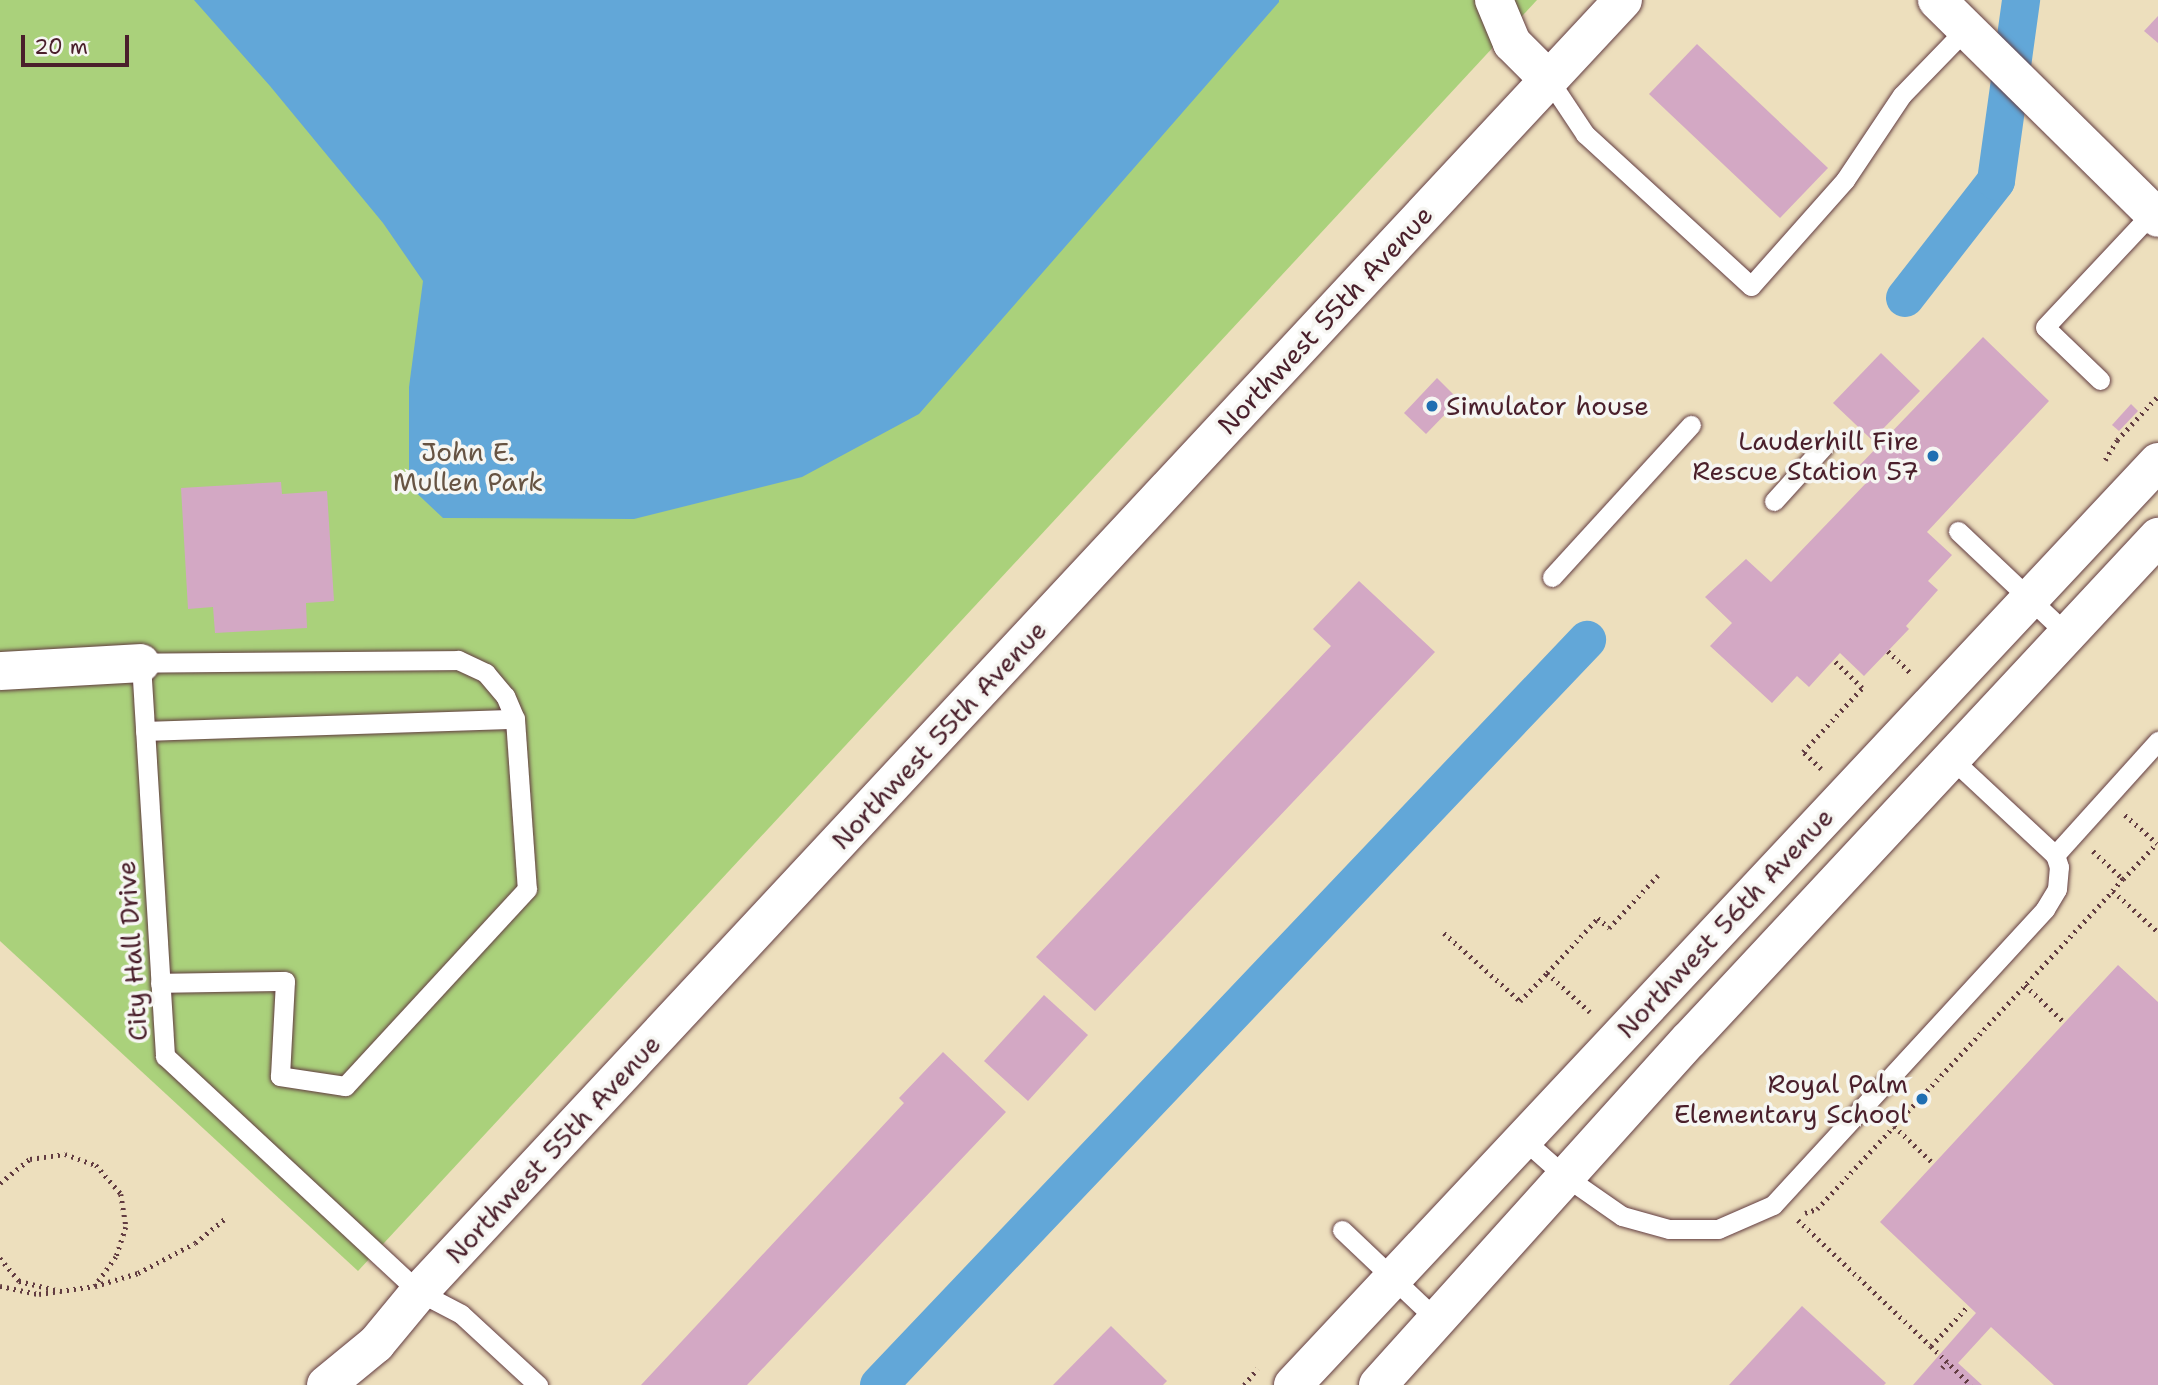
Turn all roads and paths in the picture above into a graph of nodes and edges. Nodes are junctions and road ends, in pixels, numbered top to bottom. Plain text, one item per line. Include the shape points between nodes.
1 (1494, 0) edge
2 (1623, 0) edge
3 (1937, 0) edge
4 (1967, 30) junction
5 (1549, 80) junction
6 (2155, 215) edge
7 (2100, 380) dead end
8 (1691, 425) dead end
9 (1823, 447) dead end
10 (2158, 462) edge
11 (1774, 501) dead end
12 (1958, 531) dead end
13 (2158, 537) edge
14 (1552, 576) dead end
15 (2030, 599) junction
16 (2068, 635) junction
17 (1833, 660) dead end
18 (141, 663) junction
19 (0, 671) edge
20 (1912, 673) dead end
21 (1903, 683) dead end
22 (515, 719) junction
23 (145, 731) junction
24 (2158, 741) edge
25 (1952, 759) junction
26 (1831, 761) dead end
27 (1822, 770) junction
28 (1813, 780) dead end
29 (2107, 798) junction
30 (2074, 834) junction
31 (2157, 843) edge
32 (2054, 855) junction
33 (1658, 875) dead end
34 (2123, 879) junction
35 (2113, 891) junction
36 (2158, 932) edge
37 (1444, 933) dead end
38 (1547, 973) junction
39 (160, 982) junction
40 (2025, 985) junction
41 (1599, 1003) dead end
42 (2065, 1023) dead end
43 (1894, 1126) junction
44 (1523, 1139) junction
45 (1934, 1164) dead end
46 (1566, 1177) junction
47 (0, 1184) edge
48 (225, 1219) dead end
49 (1342, 1230) dead end
50 (0, 1258) edge
51 (1393, 1279) junction
52 (0, 1286) edge
53 (95, 1286) junction
54 (65, 1292) junction
55 (419, 1292) junction
56 (1968, 1306) dead end
57 (1437, 1320) junction
58 (1931, 1346) junction
59 (1947, 1362) junction
60 (1942, 1368) dead end
61 (326, 1385) edge
62 (538, 1385) edge
63 (1293, 1385) edge
64 (1378, 1385) edge
65 (1971, 1385) edge

1 - 5 street via 1512,43
2 - 5 street, Northwest 55th Avenue
3 - 4 street
4 - 5 lane via 1902,95 1845,180 1751,286 1586,134
4 - 6 street
5 - 55 street, Northwest 55th Avenue
6 - 7 lane via 2045,327
8 - 14 lane
9 - 11 lane
10 - 15 street, Northwest 56th Avenue
12 - 15 lane
13 - 16 street, Northwest 56th Avenue
15 - 16 lane
15 - 44 street, Northwest 56th Avenue
16 - 25 street, Northwest 56th Avenue
17 - 27 path via 1862,688 1803,752
18 - 19 street
18 - 22 lane via 458,660 486,673 505,696
18 - 23 lane, City Hall Drive
20 - 21 path
22 - 23 lane
22 - 39 lane via 527,889 345,1086 280,1076 285,981
23 - 39 lane, City Hall Drive
24 - 29 lane
25 - 32 lane
25 - 46 street, Northwest 56th Avenue
26 - 27 path
27 - 28 path
29 - 30 lane
29 - 31 path
30 - 32 lane
30 - 34 path
31 - 34 path
32 - 46 lane via 2059,867 2057,889 2045,909 1773,1205 1718,1229 1669,1229 1622,1216
33 - 38 path via 1609,928 1598,918
34 - 35 path
35 - 36 path
35 - 40 path
37 - 38 path via 1520,1001
38 - 41 path via 1590,1013
39 - 55 lane, City Hall Drive via 165,1056
40 - 42 path
40 - 43 path
43 - 45 path
43 - 58 path via 1817,1209 1795,1217
44 - 46 lane
44 - 51 street, Northwest 56th Avenue
46 - 57 street, Northwest 56th Avenue
47 - 53 path via 30,1159 65,1154 96,1165 121,1194 126,1227 116,1257
48 - 53 path via 138,1273
49 - 51 lane
50 - 54 path via 19,1281
51 - 57 lane
51 - 63 street, Northwest 56th Avenue
52 - 54 path via 40,1294
53 - 54 path
55 - 61 street, Northwest 55th Avenue via 376,1344
55 - 62 lane, City Hall Drive via 461,1314
56 - 58 path
57 - 64 street, Northwest 56th Avenue
58 - 59 path
59 - 60 path
59 - 65 path

